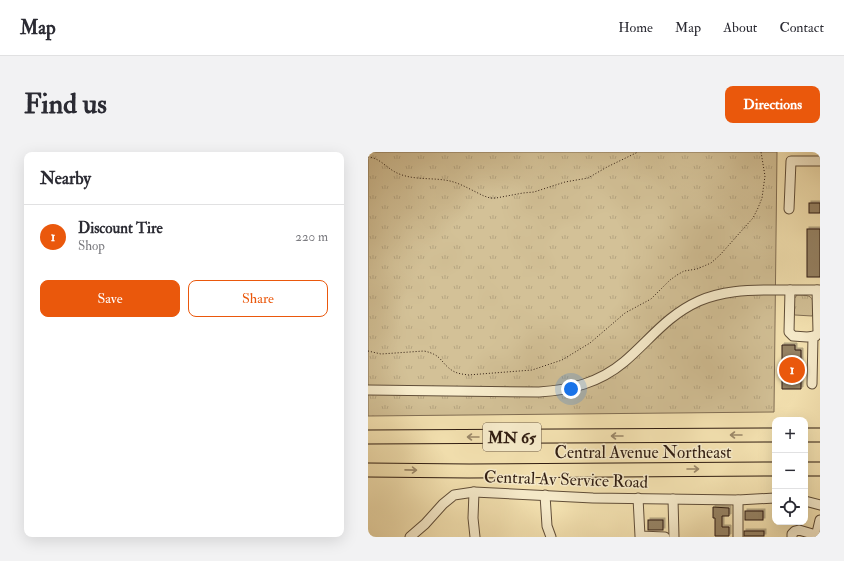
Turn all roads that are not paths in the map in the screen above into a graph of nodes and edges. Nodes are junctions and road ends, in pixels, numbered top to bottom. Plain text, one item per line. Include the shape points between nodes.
1 (820, 161) edge
2 (789, 209) dead end
3 (790, 290) junction
4 (819, 290) edge
5 (813, 336) junction
6 (812, 384) dead end
7 (368, 390) edge
8 (772, 435) edge
9 (808, 435) edge
10 (820, 435) edge
11 (368, 437) edge
12 (772, 469) edge
13 (808, 469) edge
14 (820, 469) edge
15 (368, 470) edge
16 (474, 492) junction
17 (544, 495) junction
18 (638, 498) junction
19 (772, 498) edge
20 (673, 499) junction
21 (738, 500) junction
22 (808, 502) edge
23 (820, 505) edge
24 (820, 520) edge
25 (816, 536) edge
26 (410, 537) edge
27 (475, 537) edge
28 (551, 537) edge
29 (640, 537) edge
30 (665, 537) edge
31 (674, 537) edge
32 (738, 537) edge
33 (792, 537) edge

1 - 2 street via 791,161
3 - 4 street
3 - 5 street via 789,332 793,336
3 - 7 street via 733,291 700,301 669,319 615,369 587,384 575,387 539,392
4 - 5 street via 818,332
5 - 6 street
8 -> 11 highway, Central Avenue Northeast / MN 65
9 - 10 highway
15 -> 12 highway, Central Avenue Northeast / MN 65
13 - 14 highway
16 - 17 street, Central Av Service Road
16 - 26 street, Central Av Service Road via 454,495
16 - 27 street
17 - 18 street, Central Av Service Road
17 - 28 street via 547,526
18 - 20 street, Central Av Service Road
18 - 29 street
19 - 21 street, Central Av Service Road
20 - 21 street, Central Av Service Road
20 - 31 street
21 - 32 street
22 - 23 street
24 - 25 street
25 - 33 street via 799,530 792,534
29 - 30 street

